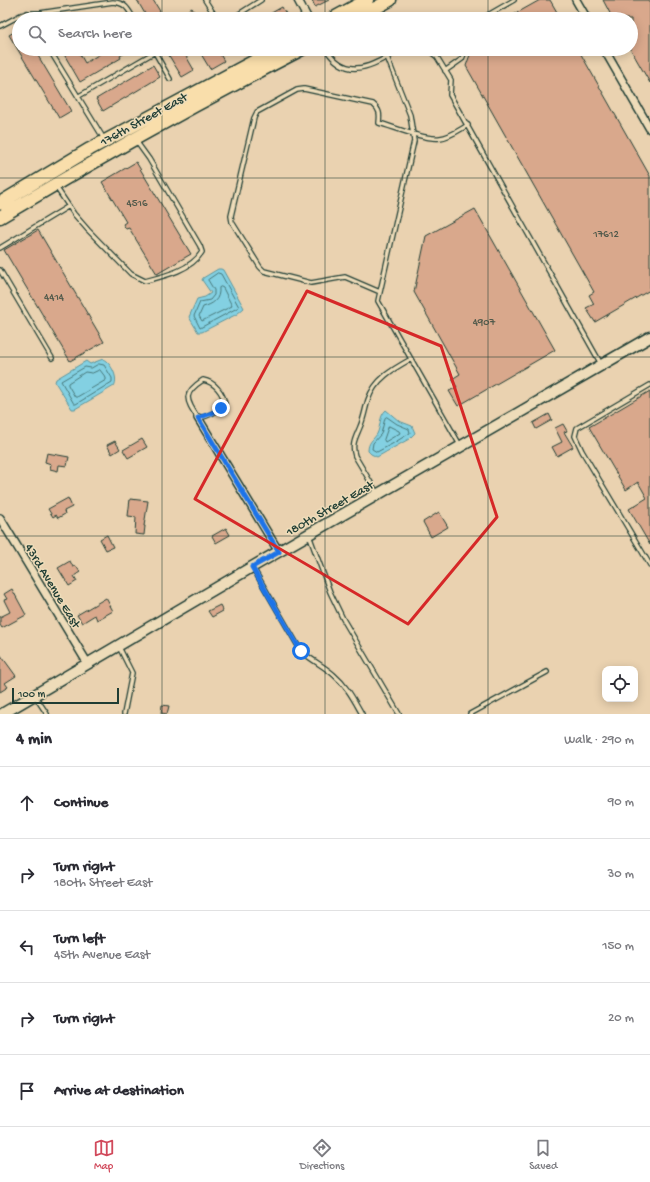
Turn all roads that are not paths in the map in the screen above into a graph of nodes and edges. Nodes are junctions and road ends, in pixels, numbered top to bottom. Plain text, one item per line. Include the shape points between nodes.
1 (205, 0) edge
2 (261, 0) edge
3 (298, 0) edge
4 (366, 0) edge
5 (390, 0) edge
6 (514, 0) edge
7 (576, 0) edge
8 (47, 12) edge
9 (129, 12) edge
10 (213, 12) edge
11 (242, 12) edge
12 (304, 12) edge
13 (345, 12) edge
14 (369, 12) edge
15 (493, 12) edge
16 (583, 12) edge
17 (12, 20) edge
18 (0, 26) edge
19 (54, 56) edge
20 (146, 56) edge
21 (157, 56) edge
22 (264, 56) edge
23 (274, 56) edge
24 (288, 56) edge
25 (331, 56) edge
26 (436, 56) edge
27 (463, 56) edge
28 (608, 56) edge
29 (387, 57) joint
30 (445, 71) junction
31 (170, 79) dead end
32 (235, 83) junction
33 (79, 96) junction
34 (468, 125) junction
35 (650, 129) edge
36 (414, 134) junction
37 (134, 139) junction
38 (105, 141) junction
39 (54, 185) junction
40 (0, 202) edge
41 (69, 206) junction
42 (0, 217) edge
43 (0, 248) edge
44 (0, 270) edge
45 (380, 292) junction
46 (650, 337) edge
47 (52, 358) dead end
48 (411, 359) junction
49 (602, 365) junction
50 (650, 385) edge
51 (198, 418) junction
52 (461, 446) junction
53 (377, 494) junction
54 (0, 518) edge
55 (309, 534) junction
56 (279, 552) junction
57 (650, 565) edge
58 (252, 567) junction
59 (118, 646) junction
60 (88, 664) junction
61 (547, 672) dead end
62 (34, 695) junction
63 (2, 714) edge
64 (47, 714) edge
65 (124, 714) edge
66 (362, 714) edge
67 (399, 714) edge
68 (470, 714) edge

1 - 10 lane
2 - 11 lane
3 - 12 street
4 - 13 main road
5 - 14 main road
6 - 15 lane
7 - 16 street
8 - 9 lane via 113,2 122,3
17 - 18 lane
19 - 33 lane
20 - 33 lane
21 - 31 lane
22 - 38 main road, 176th Street East
23 - 32 main road via 236,77
24 - 32 main road, 176th Street East
25 - 29 lane via 336,62 349,68 360,68
26 - 30 lane
27 - 30 lane
28 - 35 street
29 - 36 lane via 410,115
30 - 34 lane via 450,80 450,95
32 - 37 main road, 176th Street East
33 - 38 lane
34 - 36 lane via 446,137 435,138
34 - 49 lane
36 - 45 lane
36 - 45 lane via 379,123 380,112 373,104 304,89 297,90 257,112 231,216 232,222 264,271 311,283 345,277
37 - 39 main road, 176th Street East
37 - 41 lane via 149,159 200,246 202,252 199,258 186,267 145,281 131,274 88,230
38 - 40 main road, 176th Street East
39 - 41 lane
39 - 42 main road, 176th Street East
41 - 43 lane
44 - 47 lane
45 - 48 lane via 378,301
46 - 49 street, 180th Street East
48 - 52 lane
48 - 53 lane via 387,373 372,391 354,443 355,456
49 - 52 street, 180th Street East
50 - 57 lane via 577,428 575,436
51 - 51 lane via 187,398 191,388 206,380 224,396 225,404 212,413
51 - 56 street
52 - 53 street, 180th Street East
53 - 55 street, 180th Street East
54 - 60 street, 43rd Avenue East
55 - 56 street, 180th Street East
55 - 67 lane via 330,592 343,619
56 - 58 street, 180th Street East
58 - 59 street, 180th Street East
58 - 66 lane via 301,651 336,677 348,690
59 - 60 street, 180th Street East
59 - 65 lane via 132,673
60 - 62 street, 180th Street East
61 - 68 lane
62 - 63 street, 180th Street East
62 - 64 lane

